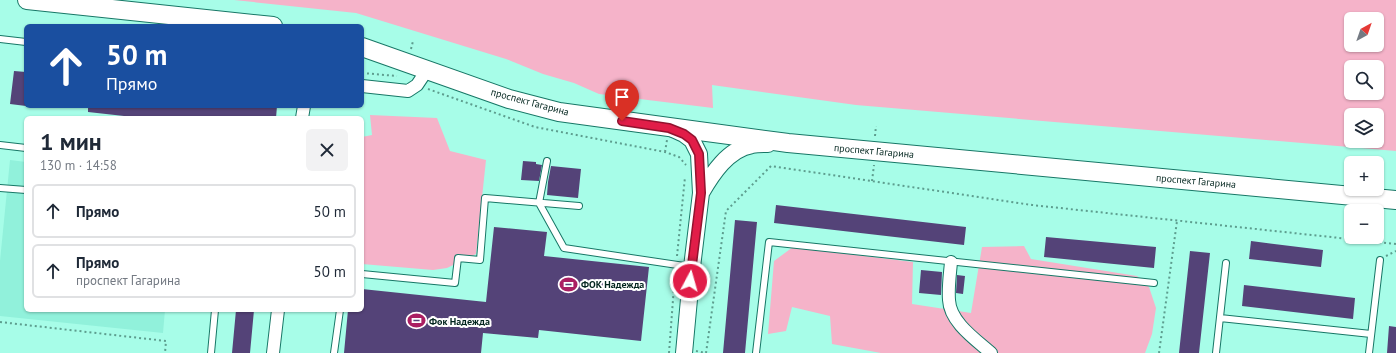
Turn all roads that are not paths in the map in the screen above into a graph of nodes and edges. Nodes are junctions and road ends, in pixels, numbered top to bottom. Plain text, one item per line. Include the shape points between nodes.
1 (27, 0) edge
2 (254, 24) edge
3 (0, 39) edge
4 (24, 42) edge
5 (364, 48) edge
6 (427, 70) junction
7 (364, 86) edge
8 (669, 128) junction
9 (788, 142) junction
10 (0, 145) edge
11 (24, 148) edge
12 (547, 161) dead end
13 (0, 188) edge
14 (24, 190) edge
15 (701, 193) junction
16 (1396, 200) edge
17 (539, 203) junction
18 (579, 206) dead end
19 (1380, 260) dead end
20 (951, 262) junction
21 (1226, 263) dead end
22 (692, 267) junction
23 (364, 274) edge
24 (1154, 284) dead end
25 (215, 312) edge
26 (278, 312) edge
27 (340, 312) edge
28 (1220, 318) junction
29 (1371, 334) junction
30 (211, 353) edge
31 (273, 353) edge
32 (334, 353) edge
33 (684, 353) edge
34 (756, 353) edge
35 (991, 353) edge
36 (1216, 353) edge
37 (1369, 353) edge

1 - 2 main road
3 - 4 lane
5 - 6 main road, проспект Гагарина
6 - 7 street via 417,85 408,91
6 - 8 main road, проспект Гагарина via 509,99 560,112
8 - 9 main road, проспект Гагарина
8 - 15 main road via 692,140 699,154
9 - 15 main road via 751,145 733,153 710,178
9 - 16 main road, проспект Гагарина
10 - 11 lane
12 - 17 lane
13 - 14 lane
15 - 22 main road
17 - 18 lane
17 - 22 lane via 564,248
17 - 23 lane via 485,198 480,260 458,258 455,283
19 - 29 lane
20 - 24 lane
20 - 34 lane via 769,242
20 - 35 street via 949,301 955,318
21 - 28 lane
22 - 33 main road
25 - 30 lane
26 - 31 street
27 - 32 lane
28 - 29 lane
28 - 36 lane
29 - 37 lane

